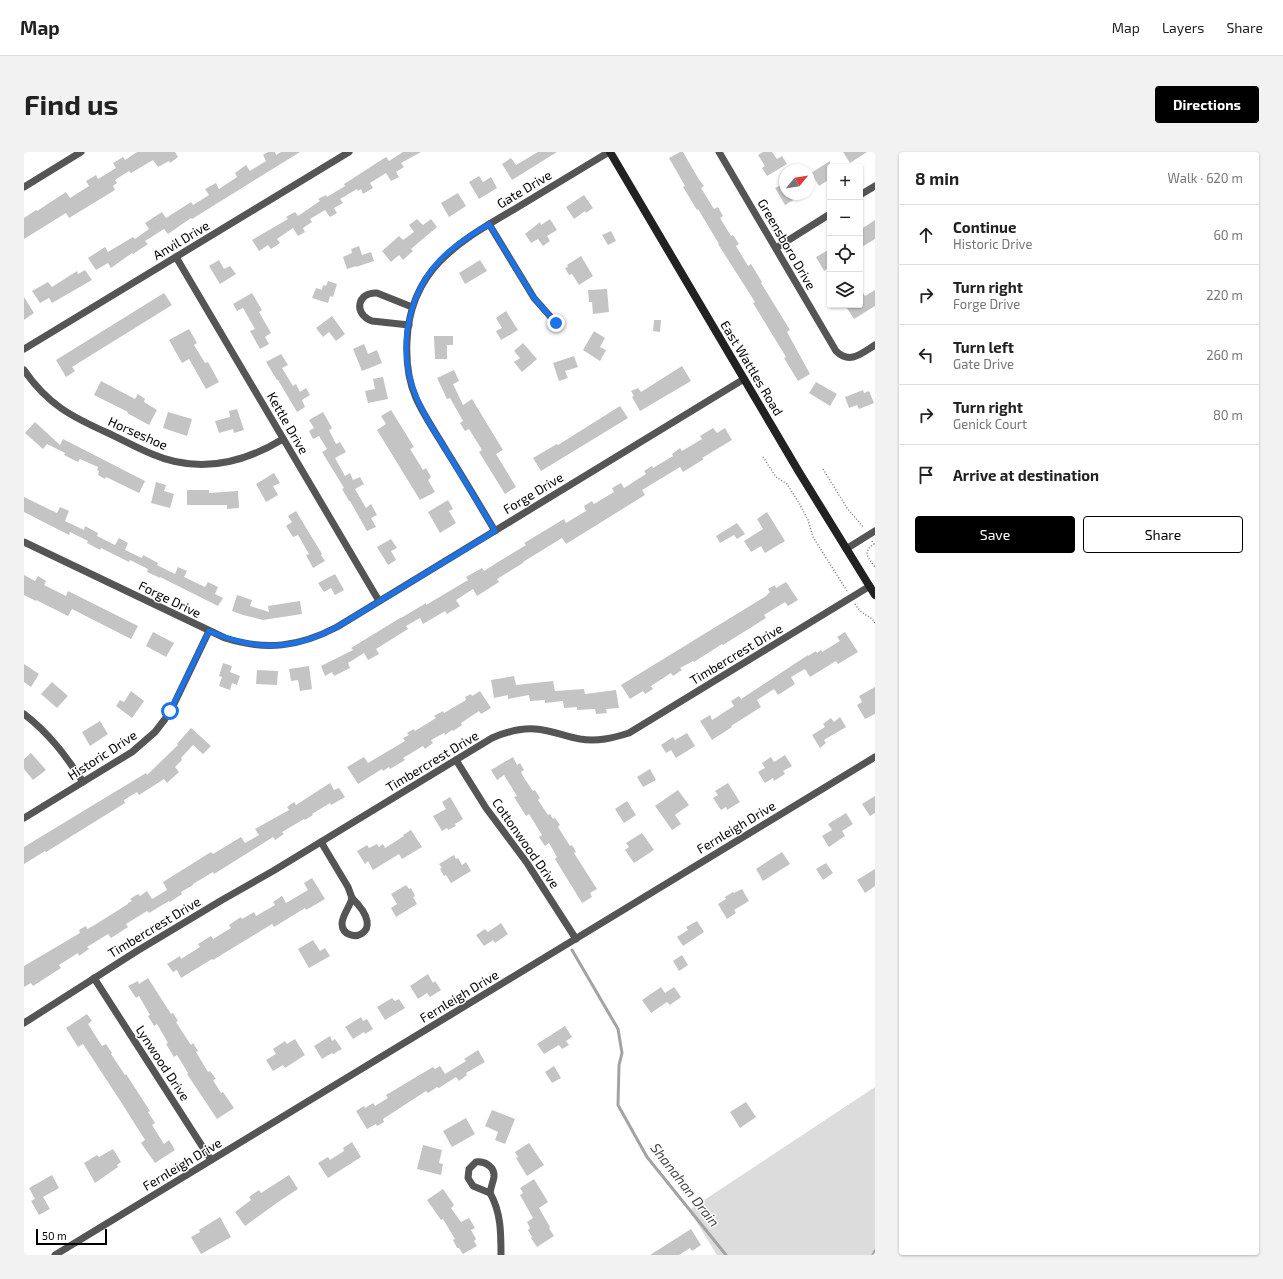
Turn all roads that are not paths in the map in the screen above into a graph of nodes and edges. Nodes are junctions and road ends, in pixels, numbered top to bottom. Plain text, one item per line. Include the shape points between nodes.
1 (81, 152) edge
2 (350, 152) edge
3 (610, 152) edge
4 (719, 152) edge
5 (875, 186) edge
6 (24, 187) edge
7 (863, 193) edge
8 (827, 216) edge
9 (489, 224) junction
10 (776, 248) junction
11 (176, 257) junction
12 (412, 307) junction
13 (556, 323) dead end
14 (409, 325) junction
15 (875, 345) edge
16 (24, 349) edge
17 (24, 370) edge
18 (744, 379) junction
19 (283, 439) junction
20 (875, 530) edge
21 (495, 531) junction
22 (24, 542) edge
23 (846, 549) junction
24 (870, 586) junction
25 (875, 595) edge
26 (379, 601) junction
27 (209, 631) junction
28 (24, 714) edge
29 (875, 757) edge
30 (456, 760) junction
31 (83, 782) junction
32 (24, 818) edge
33 (321, 842) junction
34 (352, 898) junction
35 (576, 939) junction
36 (94, 978) junction
37 (24, 1024) edge
38 (211, 1160) junction
39 (490, 1193) junction
40 (55, 1255) edge
41 (501, 1255) edge

1 - 6 street
2 - 11 street, Anvil Drive
3 - 9 street, Gate Drive
3 - 18 main road, East Wattles Road
4 - 10 street, Greensboro Drive
5 - 7 street
8 - 10 street
9 - 12 street, Gate Drive via 455,246 437,264 422,284
9 - 13 street via 534,298
10 - 15 street, Greensboro Drive via 836,351 850,358
11 - 16 street, Anvil Drive
11 - 19 street, Kettle Drive
12 - 14 street, Gate Drive
12 - 14 street via 378,293 367,295 360,304 364,317 372,321
14 - 21 street, Gate Drive via 406,352 416,397
17 - 19 street, Horseshoe via 45,395 70,415 153,455 175,462 232,462 258,453
18 - 21 street, Forge Drive
18 - 23 main road, East Wattles Road
19 - 26 street, Kettle Drive
20 - 23 street
21 - 26 street, Forge Drive
22 - 27 street, Forge Drive
23 - 24 main road, East Wattles Road
24 - 25 main road, East Wattles Road
24 - 30 street, Timbercrest Drive via 629,732 617,737 593,740 533,728 522,729 492,738
26 - 27 street, Forge Drive via 326,633 290,644 252,645
27 - 31 street, Historic Drive via 174,704 155,732 132,752
28 - 31 street via 59,747
29 - 35 street, Fernleigh Drive
30 - 33 street, Timbercrest Drive
30 - 35 street, Cottonwood Drive
31 - 32 street, Historic Drive
33 - 34 street
33 - 36 street, Timbercrest Drive
34 - 34 street via 343,919 343,928 350,935 360,935 367,928 367,918
35 - 38 street, Fernleigh Drive
36 - 37 street, Timbercrest Drive
36 - 38 street, Lynwood Drive
38 - 40 street, Fernleigh Drive
39 - 39 street via 494,1177 492,1170 486,1163 476,1162 469,1169 468,1178 473,1186
39 - 41 street via 499,1214

